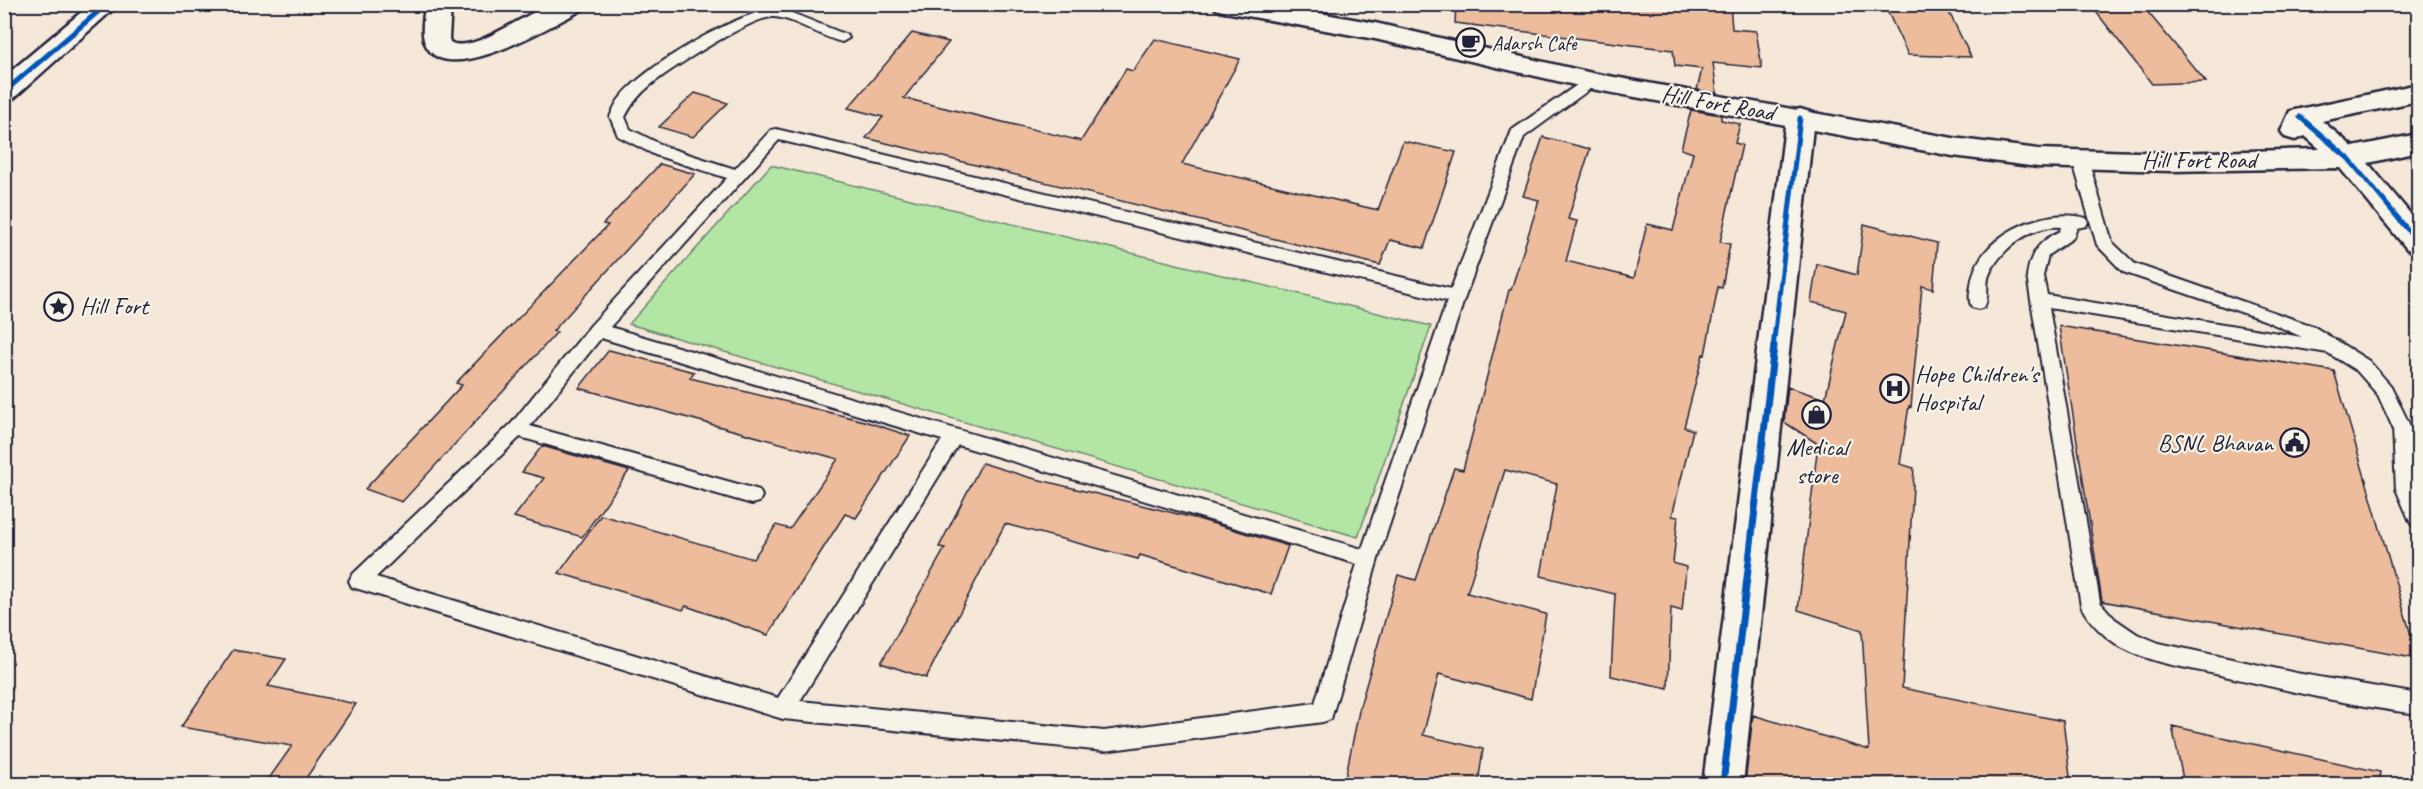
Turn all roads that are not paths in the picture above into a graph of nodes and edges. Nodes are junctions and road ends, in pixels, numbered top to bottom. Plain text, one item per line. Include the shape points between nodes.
1 (107, 4) edge
2 (438, 4) edge
3 (575, 4) edge
4 (1225, 4) edge
5 (842, 38) dead end
6 (1592, 81) junction
7 (4, 92) edge
8 (2418, 93) edge
9 (2300, 117) junction
10 (1800, 118) junction
11 (2418, 143) edge
12 (2348, 158) junction
13 (2080, 159) junction
14 (2287, 159) junction
15 (739, 176) junction
16 (2097, 220) junction
17 (2070, 224) junction
18 (2418, 242) edge
19 (1457, 297) junction
20 (2038, 300) junction
21 (1978, 303) dead end
22 (597, 330) junction
23 (2334, 348) junction
24 (518, 429) junction
25 (954, 436) junction
26 (752, 496) dead end
27 (2418, 518) edge
28 (1368, 559) junction
29 (2418, 705) edge
30 (783, 709) junction
31 (1723, 784) edge

1 - 7 main road
2 - 3 main road via 439,46 457,53 489,45
4 - 6 main road, Hill Fort Road via 1375,31
5 - 15 lane via 782,14 761,15 695,47 620,105 616,117 621,131 638,142
6 - 10 main road, Hill Fort Road
6 - 19 lane via 1517,134
8 - 9 main road
9 - 12 main road
9 - 14 main road
10 - 13 main road, Hill Fort Road via 1953,147
10 - 31 main road
11 - 12 main road, Hill Fort Road
12 - 14 main road, Hill Fort Road
12 - 18 main road
13 - 14 main road, Hill Fort Road
13 - 16 lane
15 - 19 lane via 776,134
15 - 22 lane
16 - 17 lane
16 - 23 lane via 2104,245 2129,268 2270,316 2307,331
17 - 20 lane via 2067,234 2046,245 2037,257
17 - 21 lane via 2050,221 2031,226 2003,243 1981,276
19 - 28 lane
20 - 23 lane
20 - 29 lane via 2091,606 2108,625 2130,641 2159,652
22 - 24 lane
22 - 25 lane
23 - 27 lane via 2363,366 2385,392 2402,428 2406,489
24 - 26 lane
24 - 30 lane via 359,580
25 - 28 lane
25 - 30 lane
28 - 30 lane via 1323,712 1104,741

